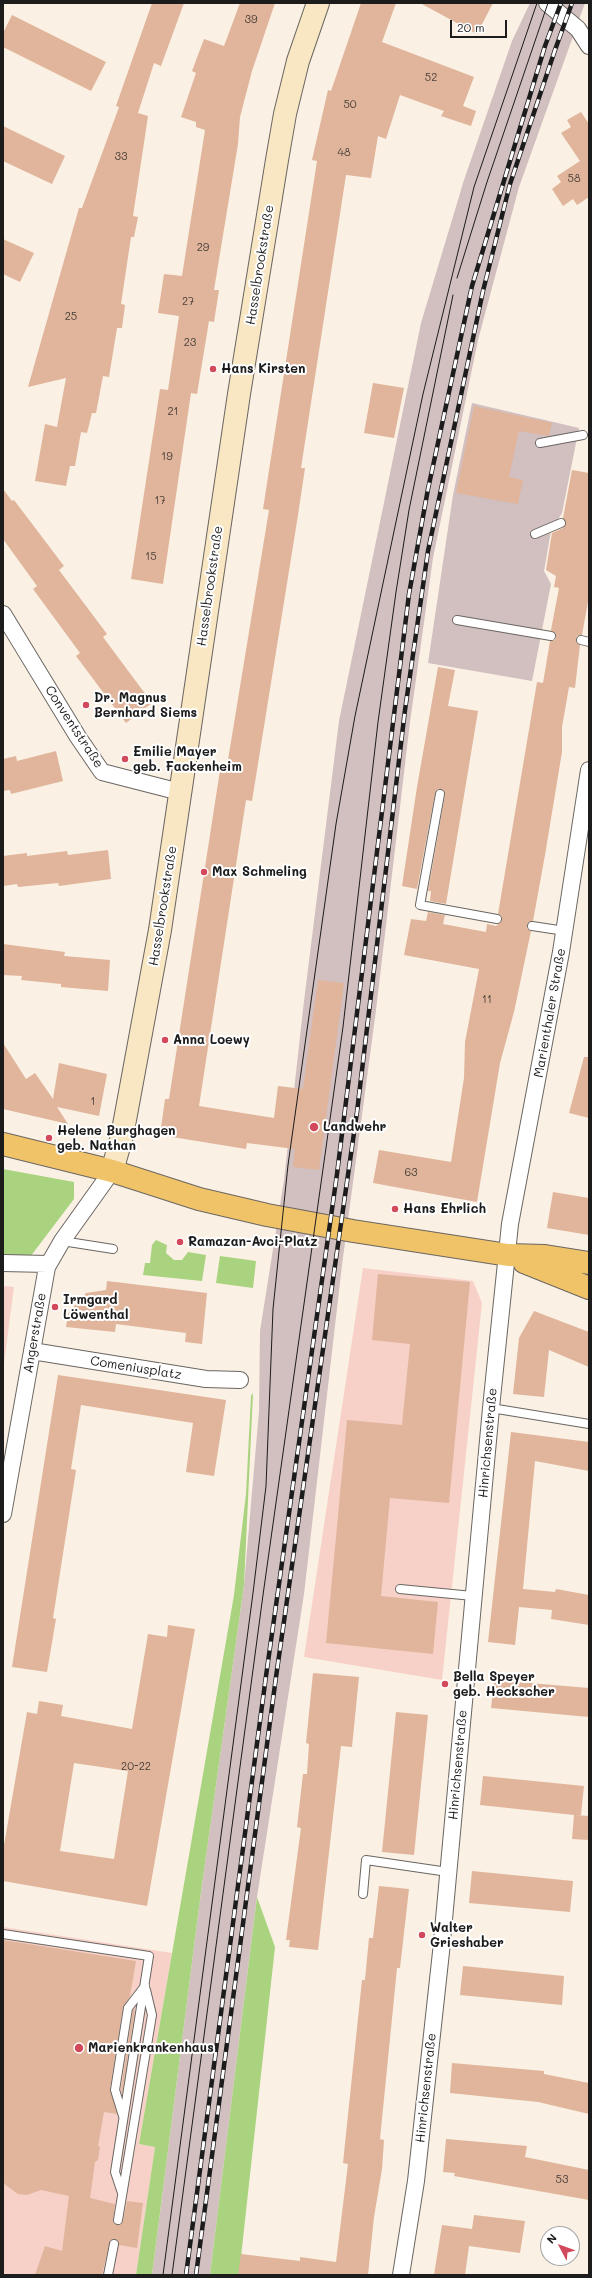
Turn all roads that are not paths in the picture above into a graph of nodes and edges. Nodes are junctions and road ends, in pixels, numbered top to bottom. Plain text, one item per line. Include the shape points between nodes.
1 (318, 3) edge
2 (547, 3) edge
3 (589, 46) edge
4 (583, 435) dead end
5 (540, 443) dead end
6 (561, 523) dead end
7 (535, 534) dead end
8 (3, 614) edge
9 (457, 620) dead end
10 (551, 636) dead end
11 (589, 770) edge
12 (180, 792) junction
13 (440, 794) dead end
14 (497, 920) dead end
15 (532, 926) dead end
16 (565, 931) junction
17 (3, 1144) edge
18 (112, 1171) junction
19 (62, 1241) junction
20 (113, 1250) dead end
21 (508, 1255) junction
22 (3, 1263) edge
23 (589, 1263) edge
24 (48, 1264) junction
25 (589, 1288) edge
26 (32, 1351) junction
27 (240, 1380) dead end
28 (491, 1408) junction
29 (589, 1424) edge
30 (3, 1514) edge
31 (400, 1589) dead end
32 (474, 1596) junction
33 (448, 1872) junction
34 (363, 1894) dead end
35 (3, 1934) edge
36 (146, 1986) junction
37 (124, 2118) junction
38 (122, 2193) junction
39 (118, 2220) dead end
40 (114, 2244) dead end
41 (108, 2275) edge
42 (401, 2275) edge

1 - 12 street, Hasselbrookstraße via 298,61 278,152
2 - 3 street via 578,29
4 - 5 lane
6 - 7 lane
8 - 12 street, Conventstraße via 102,772
9 - 10 lane
11 - 16 street, Marienthaler Straße
12 - 18 street, Hasselbrookstraße via 155,962 131,1077 122,1136
13 - 14 lane via 420,905
15 - 16 lane
16 - 21 street, Marienthaler Straße via 512,1210
17 - 18 main road
18 - 19 street, Angerstraße
18 - 21 main road via 199,1200 267,1215
19 - 20 lane
19 - 24 street, Angerstraße
21 - 23 main road via 545,1256
21 - 25 main road
21 - 28 street, Hinrichsenstraße
22 - 24 street
24 - 26 street, Angerstraße
26 - 27 street, Comeniusplatz via 206,1379
26 - 30 street, Angerstraße
28 - 29 lane
28 - 32 street, Hinrichsenstraße
31 - 32 lane
32 - 33 street, Hinrichsenstraße
33 - 34 lane via 366,1860
33 - 42 street, Hinrichsenstraße via 416,2180
35 - 36 lane via 149,1956
36 - 37 lane
36 - 37 lane via 128,2008 115,2090
36 - 38 lane via 152,2015
37 - 38 lane via 115,2172
38 - 39 lane
40 - 41 lane

